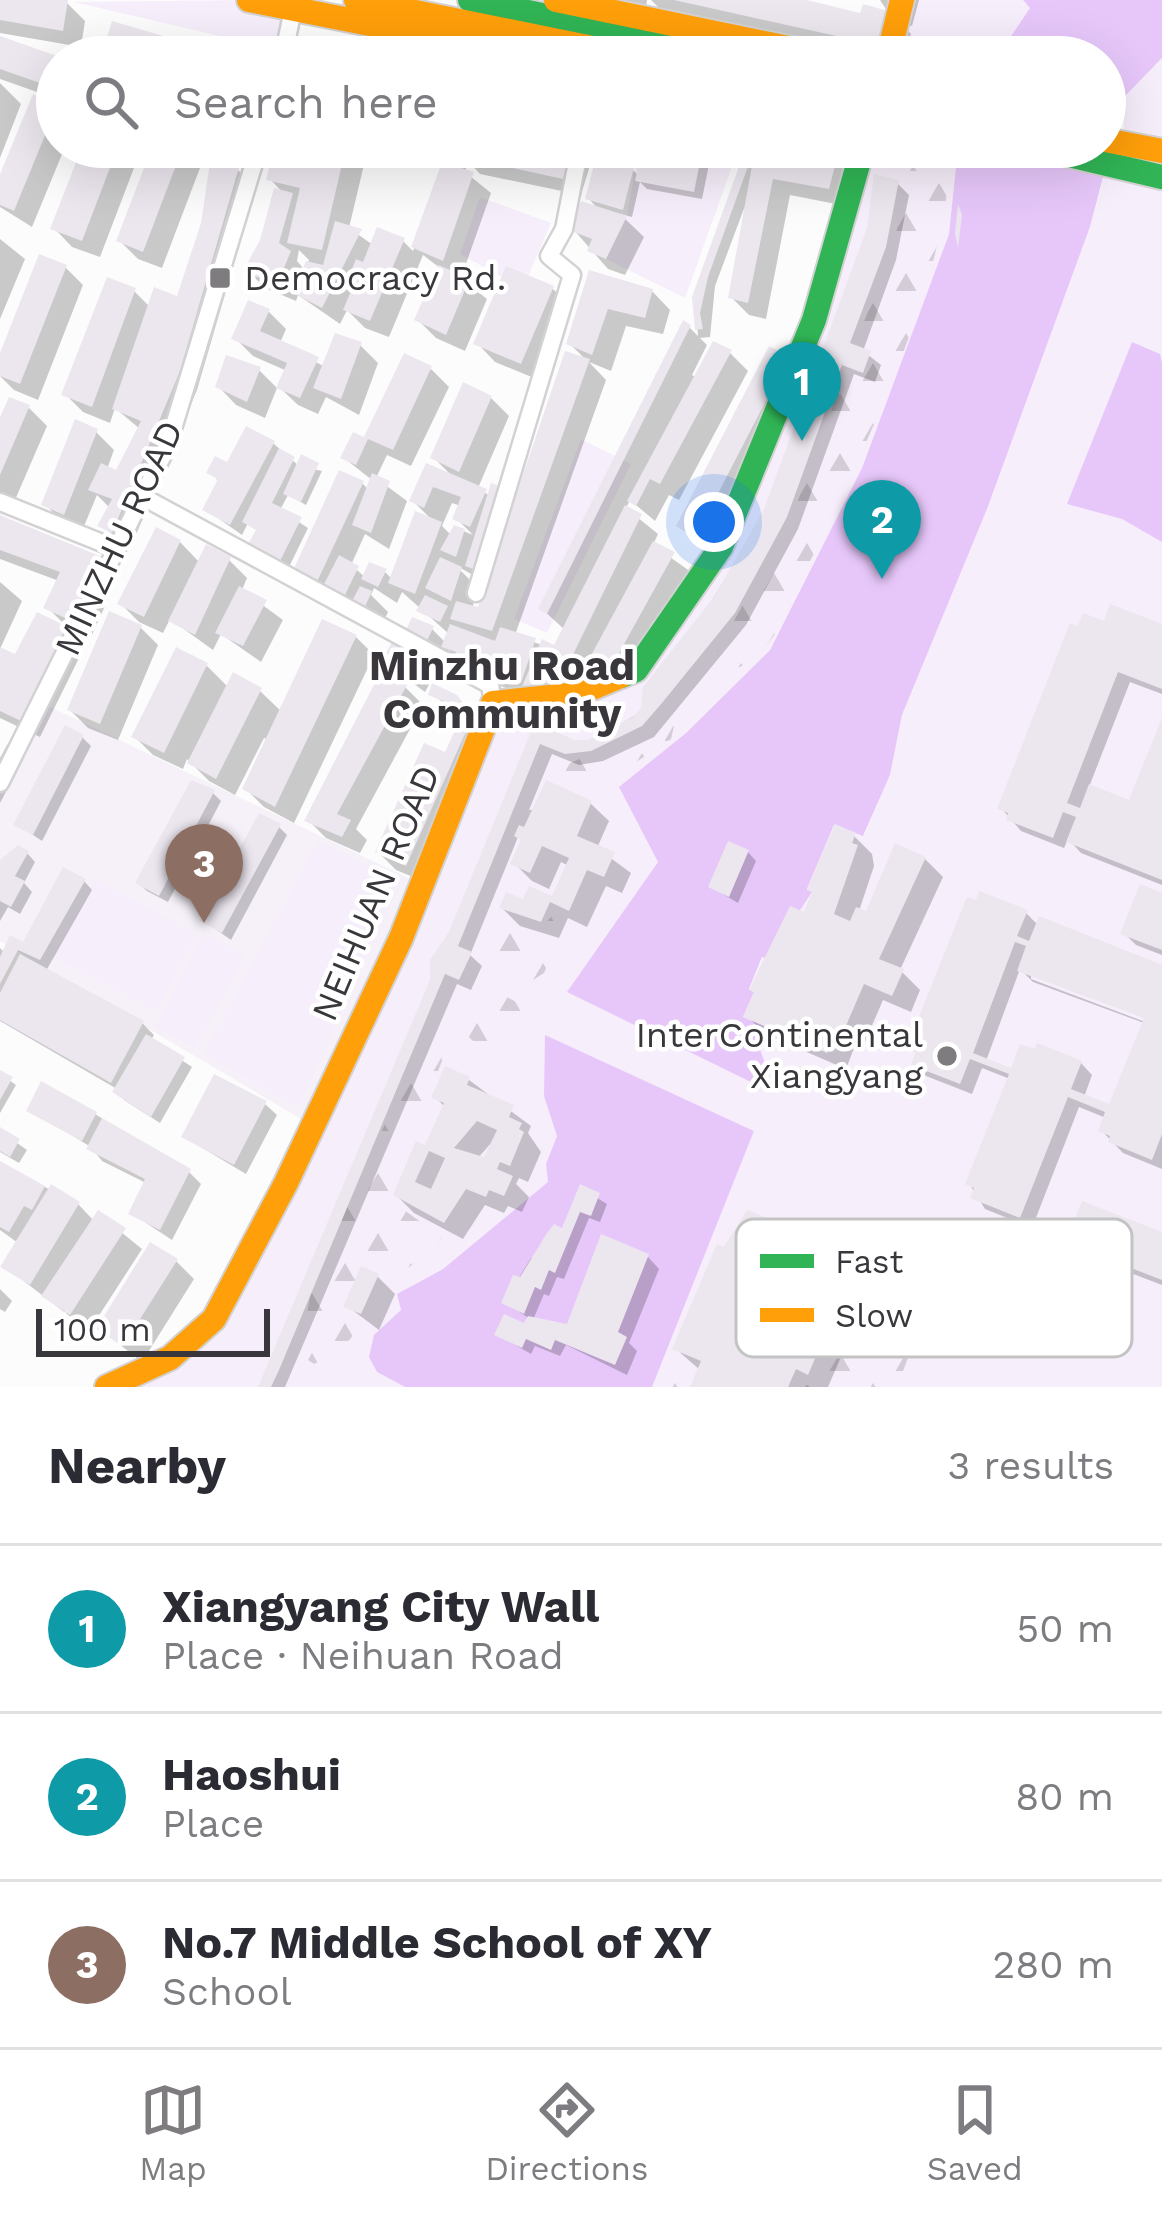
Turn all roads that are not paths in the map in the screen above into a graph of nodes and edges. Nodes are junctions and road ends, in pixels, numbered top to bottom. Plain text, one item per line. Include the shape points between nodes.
1 (249, 0) edge
2 (356, 0) edge
3 (470, 0) edge
4 (556, 0) edge
5 (902, 0) edge
6 (294, 4) edge
7 (529, 15) edge
8 (287, 36) edge
9 (440, 36) edge
10 (584, 36) edge
11 (638, 36) edge
12 (730, 36) edge
13 (893, 36) edge
14 (1126, 151) edge
15 (1162, 151) edge
16 (1126, 156) edge
17 (254, 168) edge
18 (576, 168) edge
19 (856, 168) edge
20 (1162, 177) edge
21 (142, 497) junction
22 (0, 502) edge
23 (117, 549) junction
24 (476, 593) dead end
25 (493, 704) junction
26 (0, 783) edge
27 (107, 1387) edge

1 - 6 street
2 - 7 street
3 - 7 street
4 - 12 street
5 - 13 street
6 - 8 street
6 - 9 street
7 - 10 street
7 - 11 street
14 - 15 street
16 - 20 street
17 - 21 street, MINZHU ROAD via 169,445
18 - 24 street via 564,229 549,256 572,275
19 - 25 street via 814,320 721,547 636,670 578,694
21 - 23 street, MINZHU ROAD
21 - 25 street via 490,685
22 - 23 street
23 - 26 street, MINZHU ROAD
25 - 27 street, NEIHUAN ROAD via 401,938 214,1319 170,1358

